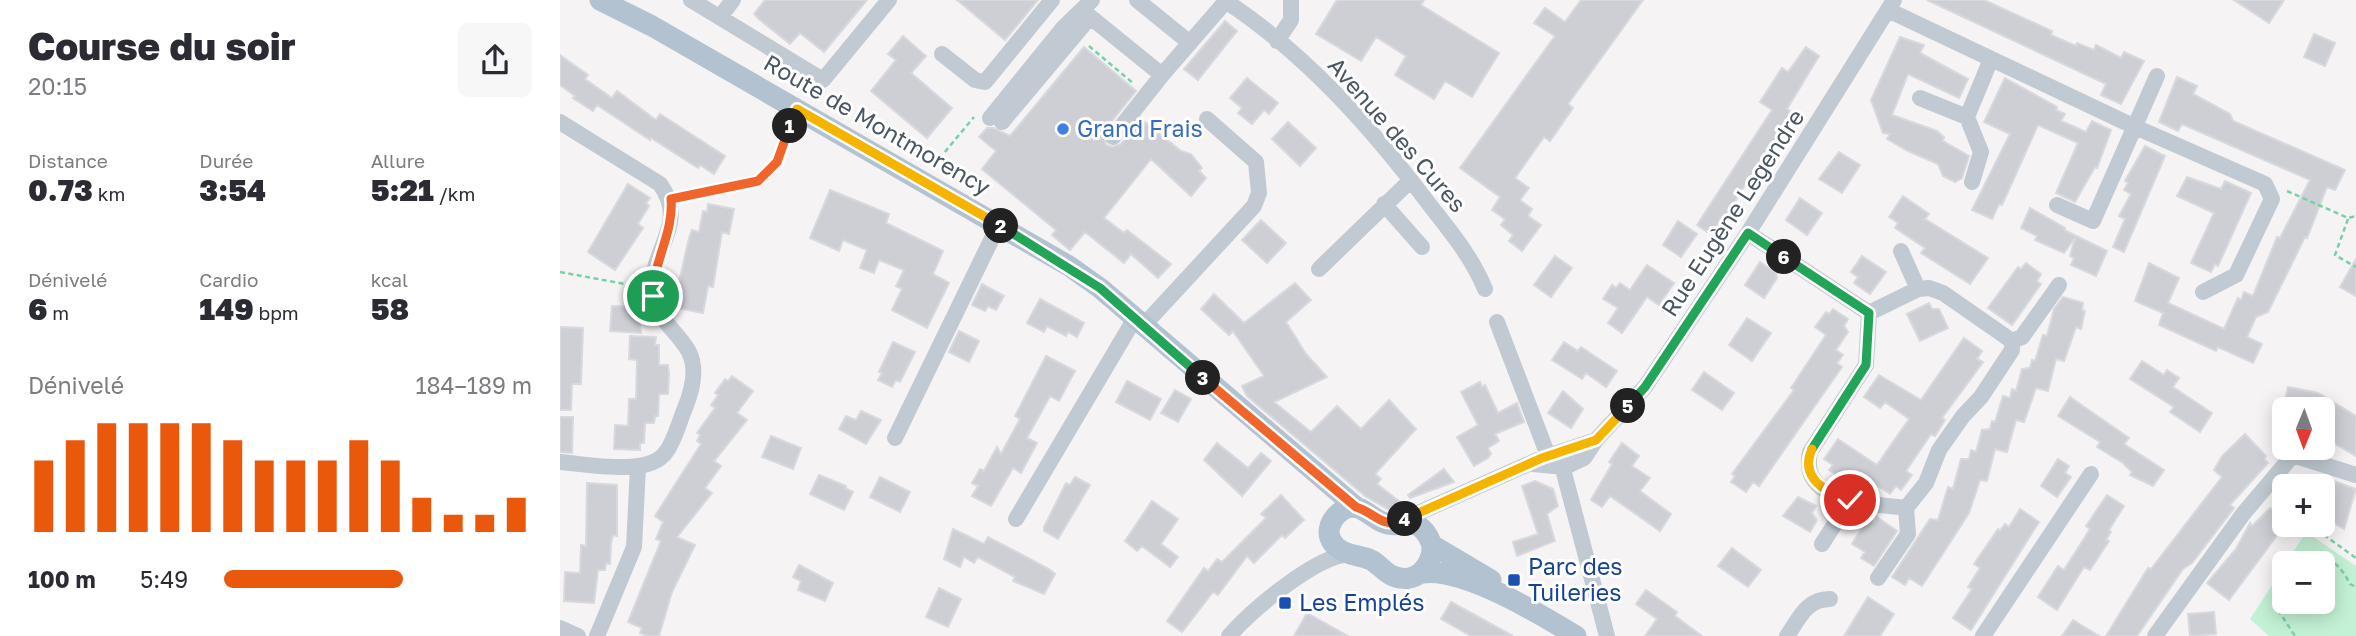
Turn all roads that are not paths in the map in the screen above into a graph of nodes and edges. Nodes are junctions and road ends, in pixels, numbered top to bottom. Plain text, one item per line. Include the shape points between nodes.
1 (600, 0) edge
2 (615, 0) edge
3 (691, 0) edge
4 (733, 0) edge
5 (889, 0) edge
6 (1052, 0) edge
7 (1137, 0) edge
8 (1291, 0) edge
9 (1225, 1) edge
10 (1891, 5) edge
11 (1246, 6) edge
12 (1088, 9) edge
13 (720, 17) junction
14 (652, 26) junction
15 (1277, 41) junction
16 (1190, 43) junction
17 (942, 54) dead end
18 (1992, 59) junction
19 (1162, 75) junction
20 (2157, 76) dead end
21 (1920, 98) dead end
22 (1967, 117) junction
23 (1206, 119) dead end
24 (996, 120) dead end
25 (560, 122) edge
26 (2133, 126) junction
27 (1113, 137) dead end
28 (1411, 180) junction
29 (1972, 182) dead end
30 (1384, 204) junction
31 (2057, 205) dead end
32 (999, 224) junction
33 (1748, 233) junction
34 (1422, 247) dead end
35 (1900, 251) dead end
36 (1319, 269) dead end
37 (2059, 285) dead end
38 (1485, 289) dead end
39 (1917, 289) junction
40 (2203, 292) dead end
41 (1869, 313) junction
42 (1139, 322) junction
43 (1497, 322) dead end
44 (2012, 341) junction
45 (895, 438) dead end
46 (1299, 460) junction
47 (560, 462) edge
48 (1550, 463) junction
49 (638, 467) junction
50 (2091, 474) dead end
51 (2356, 475) edge
52 (1850, 500) junction
53 (1432, 505) junction
54 (1356, 507) junction
55 (1906, 508) junction
56 (1016, 519) dead end
57 (1396, 524) junction
58 (1330, 528) junction
59 (1429, 538) junction
60 (1822, 544) dead end
61 (1349, 554) junction
62 (1422, 573) junction
63 (1304, 574) junction
64 (1878, 578) dead end
65 (1830, 599) dead end
66 (1529, 608) junction
67 (560, 628) edge
68 (2162, 633) edge
69 (578, 636) edge
70 (597, 636) edge
71 (1229, 636) edge
72 (1576, 636) edge
73 (1607, 636) edge
74 (1787, 636) edge
75 (1983, 636) edge

1 - 14 main road, Route de Montmorency
2 - 14 main road, Route de Montmorency
3 - 13 street
4 - 13 street
5 - 13 street via 823,79
6 - 17 street via 985,82 975,80
7 - 16 street
8 - 15 street via 1291,20
9 - 11 street, Avenue des Cures
9 - 16 street
10 - 18 street
10 - 33 street, Rue Eugène Legendre
11 - 15 street, Avenue des Cures
12 - 19 street
12 - 24 street
14 - 32 main road, Route de Montmorency
15 - 28 street, Avenue des Cures via 1342,100
16 - 19 street
18 - 22 street
18 - 26 street
19 - 27 street
20 - 26 street
21 - 22 street
22 - 29 street via 1980,152
23 - 42 street via 1256,162 1259,193 1254,206
25 - 49 street via 660,184 671,199 673,220 655,264 653,289 660,316 689,351 693,390 667,451 657,462
26 - 31 street via 2093,221
26 - 40 street via 2265,184 2270,192 2272,199 2236,275
28 - 30 street
28 - 38 street, Avenue des Cures via 1465,250
30 - 34 street
30 - 36 street
32 - 42 main road, Route de Montmorency via 1100,288
32 - 45 street
33 - 41 street
33 - 48 street, Rue Eugène Legendre via 1645,387 1596,440
35 - 39 street
37 - 44 street via 2022,337
39 - 41 street
39 - 44 street via 1943,293
41 - 52 street via 1866,365 1808,462 1820,487
42 - 46 main road, Route de Montmorency
42 - 56 street
43 - 48 street
44 - 55 street via 1993,379 1939,450 1926,483
46 - 54 main road, Route de Montmorency
46 - 58 main road, Route de Montmorency via 1319,491
47 - 49 street
48 - 53 street, Rue Eugène Legendre
48 - 73 street via 1564,473
49 - 70 street via 634,547
50 - 75 street
51 - 68 street via 2294,455 2243,514
52 - 55 street
52 - 60 street
53 - 57 street, Rue Eugène Legendre
53 - 59 street
54 - 57 main road, Route de Montmorency via 1382,523
54 - 58 main road via 1344,509
55 - 64 street via 1908,534
57 - 59 main road, Route de Montmorency via 1412,523
58 - 61 main road via 1335,546
58 - 63 street
59 - 62 main road via 1432,556
59 - 66 main road, Route de Montmorency
61 - 62 main road via 1372,561 1394,576
61 - 63 street
62 - 66 main road via 1458,575
63 - 71 street
65 - 74 street via 1806,607
66 - 72 main road
67 - 69 street

